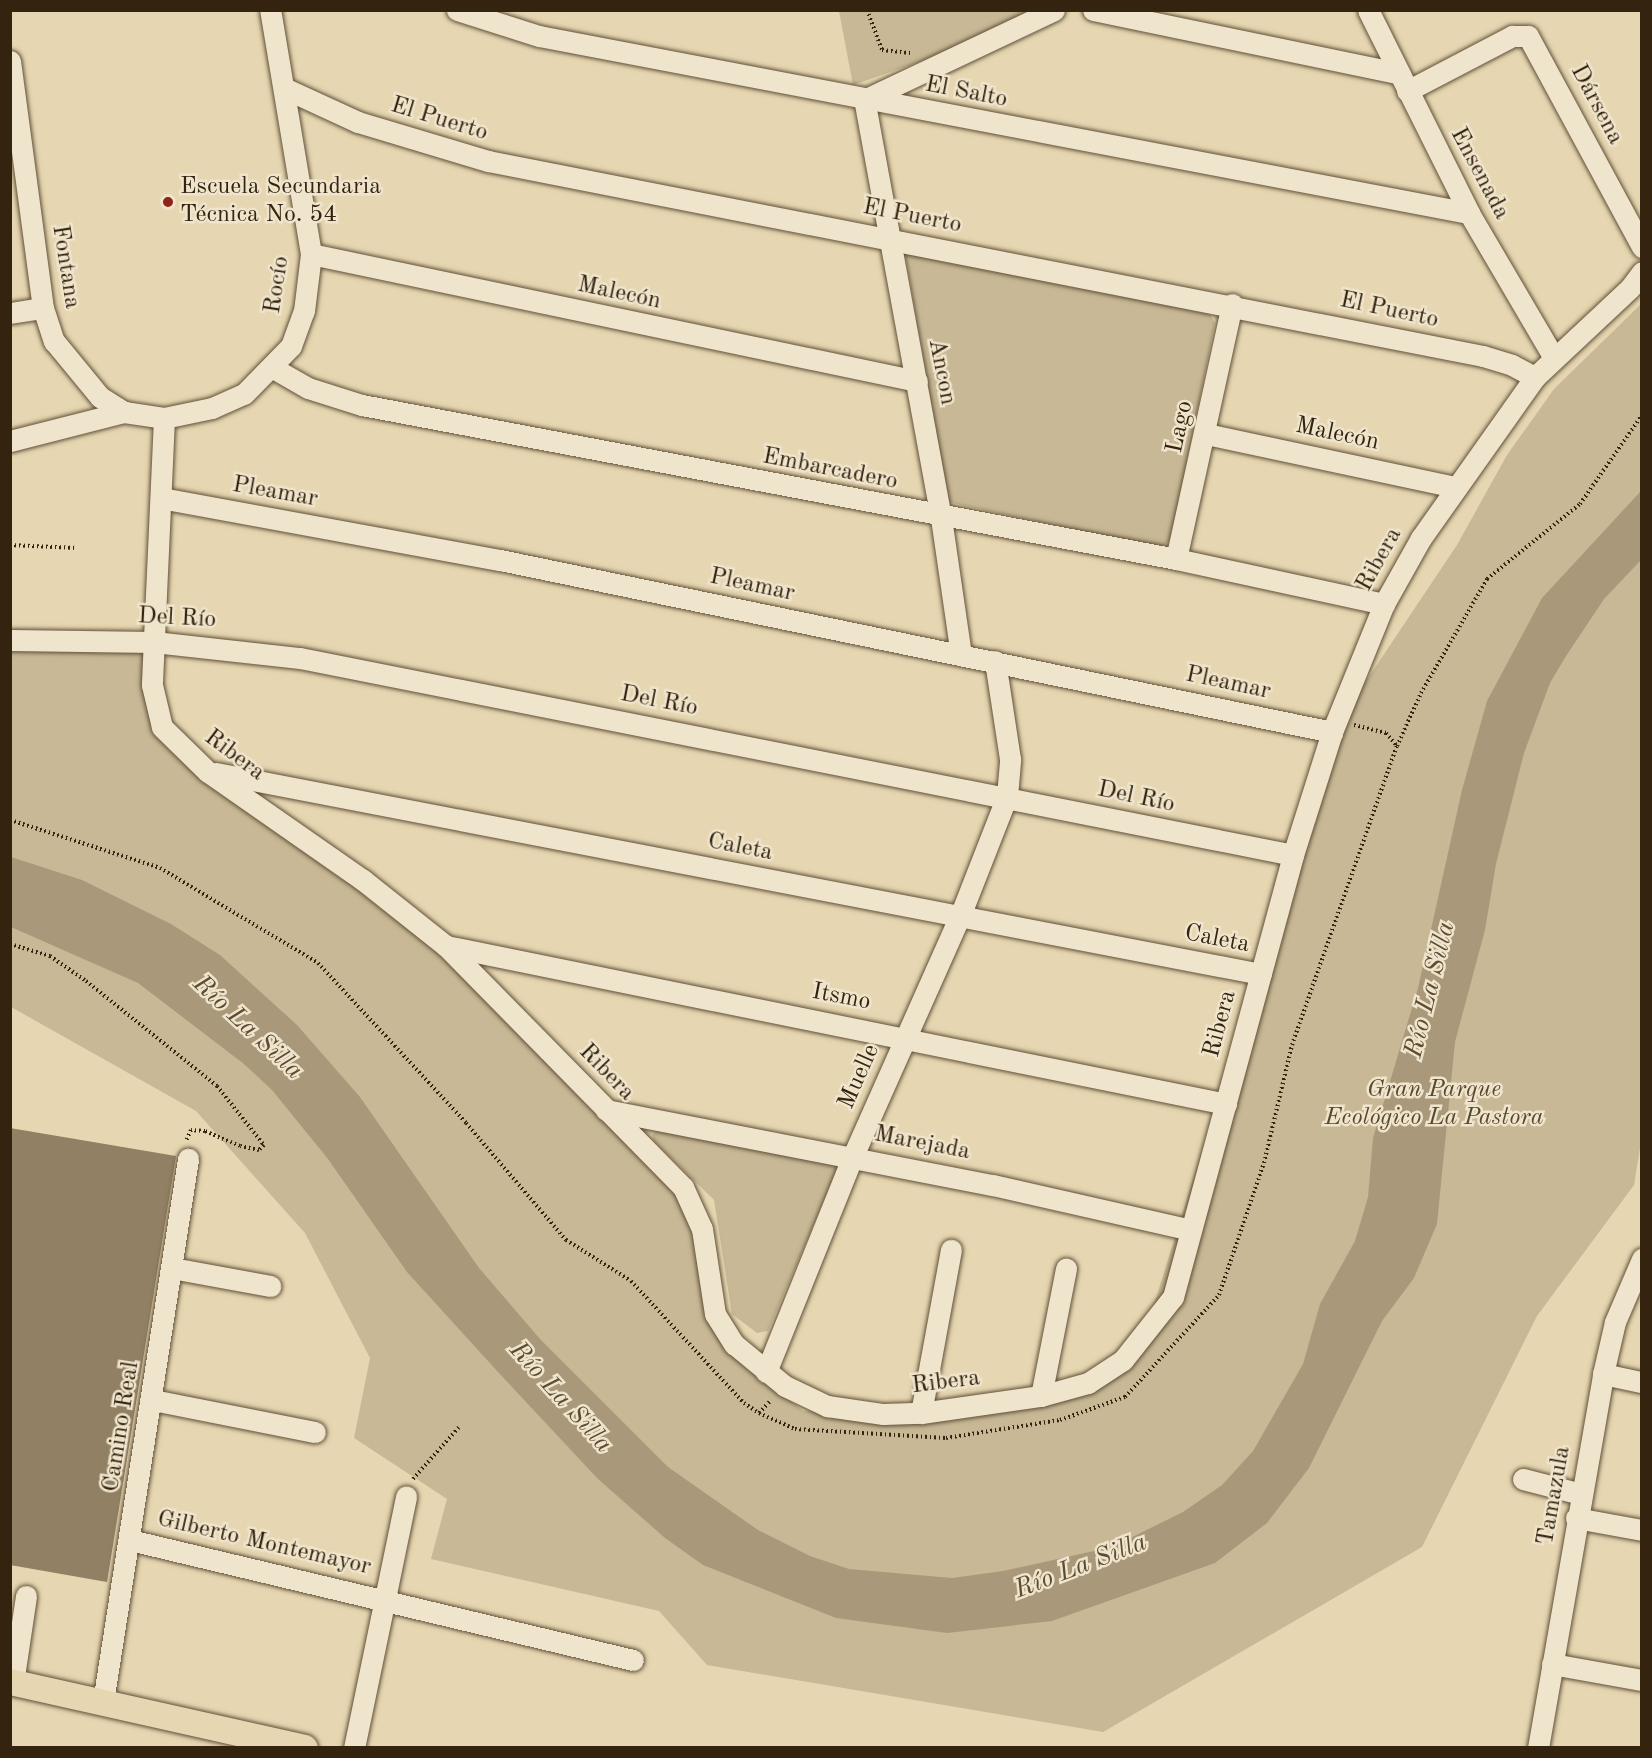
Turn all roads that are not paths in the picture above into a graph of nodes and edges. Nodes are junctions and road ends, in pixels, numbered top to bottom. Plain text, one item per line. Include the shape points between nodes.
1 (270, 10) edge
2 (457, 10) edge
3 (1054, 10) edge
4 (1093, 10) edge
5 (1368, 10) edge
6 (10, 62) edge
7 (1402, 82) junction
8 (284, 88) junction
9 (864, 100) junction
10 (19, 181) edge
11 (1469, 213) junction
12 (889, 239) junction
13 (1641, 247) edge
14 (311, 254) junction
15 (1641, 272) edge
16 (1232, 304) junction
17 (43, 308) junction
18 (10, 313) edge
19 (1554, 358) junction
20 (273, 368) junction
21 (1535, 377) junction
22 (917, 381) junction
23 (124, 412) junction
24 (164, 418) junction
25 (1206, 434) junction
26 (10, 441) edge
27 (1456, 487) junction
28 (161, 498) junction
29 (941, 518) junction
30 (1176, 560) junction
31 (1384, 604) junction
32 (10, 640) edge
33 (154, 642) junction
34 (961, 655) junction
35 (995, 661) junction
36 (1334, 726) junction
37 (208, 772) junction
38 (1007, 796) junction
39 (1293, 855) junction
40 (960, 916) junction
41 (446, 946) junction
42 (1261, 974) junction
43 (905, 1037) junction
44 (1226, 1104) junction
45 (606, 1110) junction
46 (853, 1156) junction
47 (188, 1159) road end
48 (1191, 1230) junction
49 (951, 1250) dead end
50 (1641, 1260) edge
51 (172, 1268) junction
52 (1066, 1268) dead end
53 (270, 1286) dead end
54 (766, 1372) junction
55 (1603, 1374) junction
56 (1641, 1382) edge
57 (1041, 1396) junction
58 (153, 1400) junction
59 (921, 1413) junction
60 (315, 1432) dead end
61 (1523, 1479) dead end
62 (1581, 1494) junction
63 (406, 1496) road end
64 (1576, 1518) junction
65 (1641, 1530) edge
66 (130, 1540) junction
67 (26, 1596) dead end
68 (386, 1598) junction
69 (633, 1660) dead end
70 (1552, 1664) junction
71 (1641, 1680) edge
72 (12, 1683) edge
73 (103, 1702) junction
74 (305, 1748) edge
75 (354, 1748) edge
76 (1538, 1748) edge

1 - 8 street, Rocío
2 - 9 street, El Salto via 539,36
3 - 9 street
4 - 7 street
5 - 7 street, Ensenada
6 - 10 street, Fontana
7 - 11 street, Ensenada
7 - 13 street, Dársena via 1525,34 1533,40
8 - 12 street, El Puerto via 358,122 488,161
8 - 14 street, Rocío
9 - 11 street, El Salto
9 - 12 street, Ancon
10 - 17 street, Fontana
11 - 19 street, Ensenada
12 - 16 street, El Puerto
12 - 22 street, Ancon
14 - 20 street, Rocío via 304,311 291,346
14 - 22 street, Malecón
15 - 19 street, Ribera via 1630,288
16 - 21 street, El Puerto via 1499,360
16 - 25 street, Lago
17 - 18 street
17 - 23 street, Fontana via 54,341 77,372 100,397
19 - 21 street, Ribera
20 - 24 street, Rocío via 244,394 212,408
20 - 29 street, Embarcadero via 308,388 362,405
21 - 27 street, Ribera
22 - 29 street, Ancon
23 - 24 street, Fontana
23 - 26 street
24 - 28 street, Ribera
25 - 27 street, Malecón
25 - 30 street, Lago
27 - 31 street, Ribera via 1421,538
28 - 33 street, Ribera
28 - 34 street, Pleamar via 500,560
29 - 30 street, Embarcadero
29 - 34 street, Ancon
30 - 31 street, Embarcadero
31 - 36 street, Ribera
32 - 33 street, Del Río
33 - 37 street, Ribera via 154,706 162,727
33 - 38 street, Del Río via 300,658
34 - 35 street, Pleamar
35 - 36 street, Pleamar
35 - 38 street, Muelle via 1010,759
36 - 39 street, Ribera
37 - 40 street, Caleta
37 - 41 street, Ribera via 363,880
38 - 39 street, Del Río
38 - 40 street, Muelle
39 - 42 street, Ribera
40 - 42 street, Caleta
40 - 43 street, Muelle
41 - 43 street, Itsmo
41 - 45 street, Ribera
42 - 44 street, Ribera
43 - 44 street, Itsmo
43 - 46 street, Muelle
44 - 48 street, Ribera
45 - 46 street, Marejada
45 - 54 street, Ribera via 692,1200 702,1229 715,1314 734,1344
46 - 48 street, Marejada
46 - 54 street, Muelle
47 - 51 street, Camino Real
48 - 57 street, Ribera via 1173,1297 1144,1337 1106,1374
49 - 59 street
50 - 55 street, Tamazula via 1615,1322
51 - 53 street
51 - 58 street, Camino Real
52 - 57 street
54 - 59 street, Ribera via 792,1390 827,1406 883,1414
55 - 56 street
55 - 62 street, Tamazula
57 - 59 street, Ribera
58 - 60 street
58 - 66 street, Camino Real
61 - 62 street
62 - 64 street, Tamazula
63 - 68 street
64 - 65 street
64 - 70 street, Tamazula
66 - 68 street, Gilberto Montemayor
66 - 73 street, Camino Real
67 - 72 street
68 - 69 street, Gilberto Montemayor
68 - 75 street
70 - 71 street
70 - 76 street, Tamazula
72 - 73 main road
73 - 74 main road

